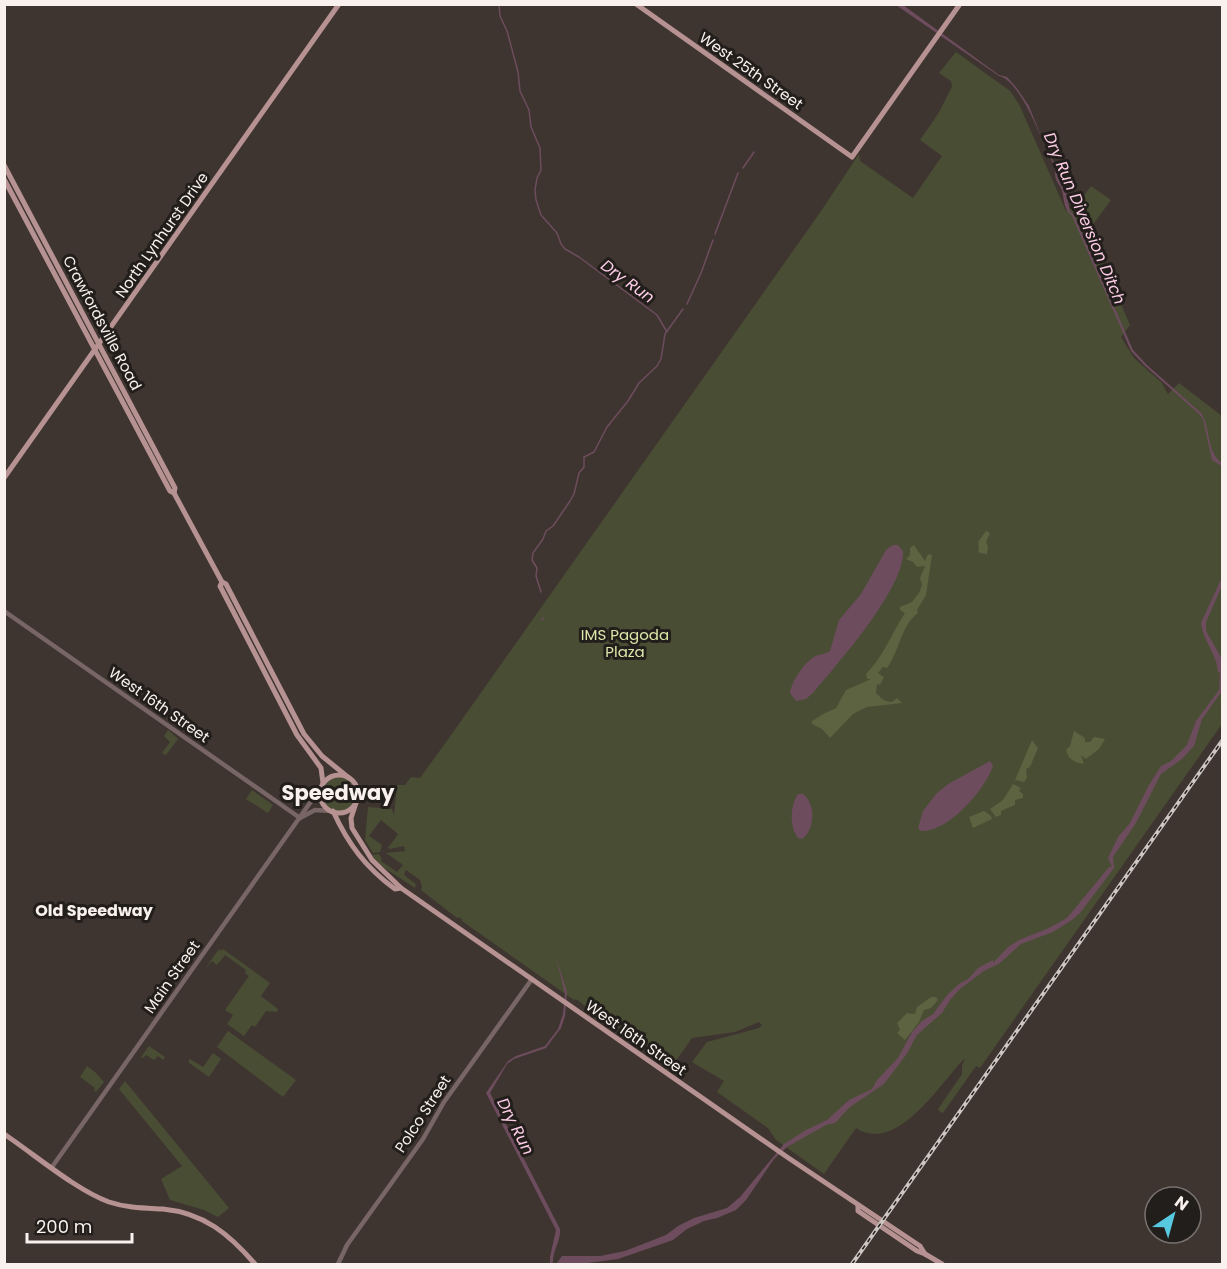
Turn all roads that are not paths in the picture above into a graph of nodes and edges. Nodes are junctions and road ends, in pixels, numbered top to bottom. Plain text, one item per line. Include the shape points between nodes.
1 (339, 4) edge
2 (636, 4) edge
3 (960, 4) edge
4 (4, 165) edge
5 (4, 178) edge
6 (99, 344) junction
7 (95, 350) junction
8 (4, 478) edge
9 (174, 493) junction
10 (222, 582) junction
11 (4, 611) edge
12 (349, 778) junction
13 (323, 784) junction
14 (357, 800) junction
15 (332, 811) junction
16 (300, 818) junction
17 (401, 888) junction
18 (531, 979) junction
19 (4, 1134) edge
20 (52, 1167) junction
21 (255, 1264) edge
22 (338, 1264) edge
23 (942, 1264) edge

1 - 6 main road, North Lynhurst Drive
2 - 3 main road, West 25th Street via 852,157
4 - 6 main road, Crawfordsville Road
5 - 7 main road, Crawfordsville Road
6 - 7 main road, North Lynhurst Drive
6 - 9 main road, Crawfordsville Road via 176,488
7 - 8 main road, North Lynhurst Drive
7 - 9 main road, Crawfordsville Road
9 - 10 main road, Crawfordsville Road
10 - 12 main road, Crawfordsville Road via 304,734 322,756
10 - 13 main road, Crawfordsville Road via 220,586 297,735 321,768
11 - 16 street, West 16th Street
12 - 13 main road via 335,775
12 - 14 main road via 357,789
13 - 15 main road via 322,802
13 - 16 street, Main Street
14 - 15 main road via 346,811
14 - 17 main road, West 16th Street via 351,818 353,830 376,864
15 - 16 street via 315,810
15 - 17 main road, West 16th Street via 365,864 395,889
16 - 20 street, Main Street
17 - 18 main road, West 16th Street
18 - 22 street, Polco Street via 441,1106
18 - 23 main road, West 16th Street
19 - 20 main road
20 - 21 main road via 108,1202 176,1211 208,1222 232,1239

